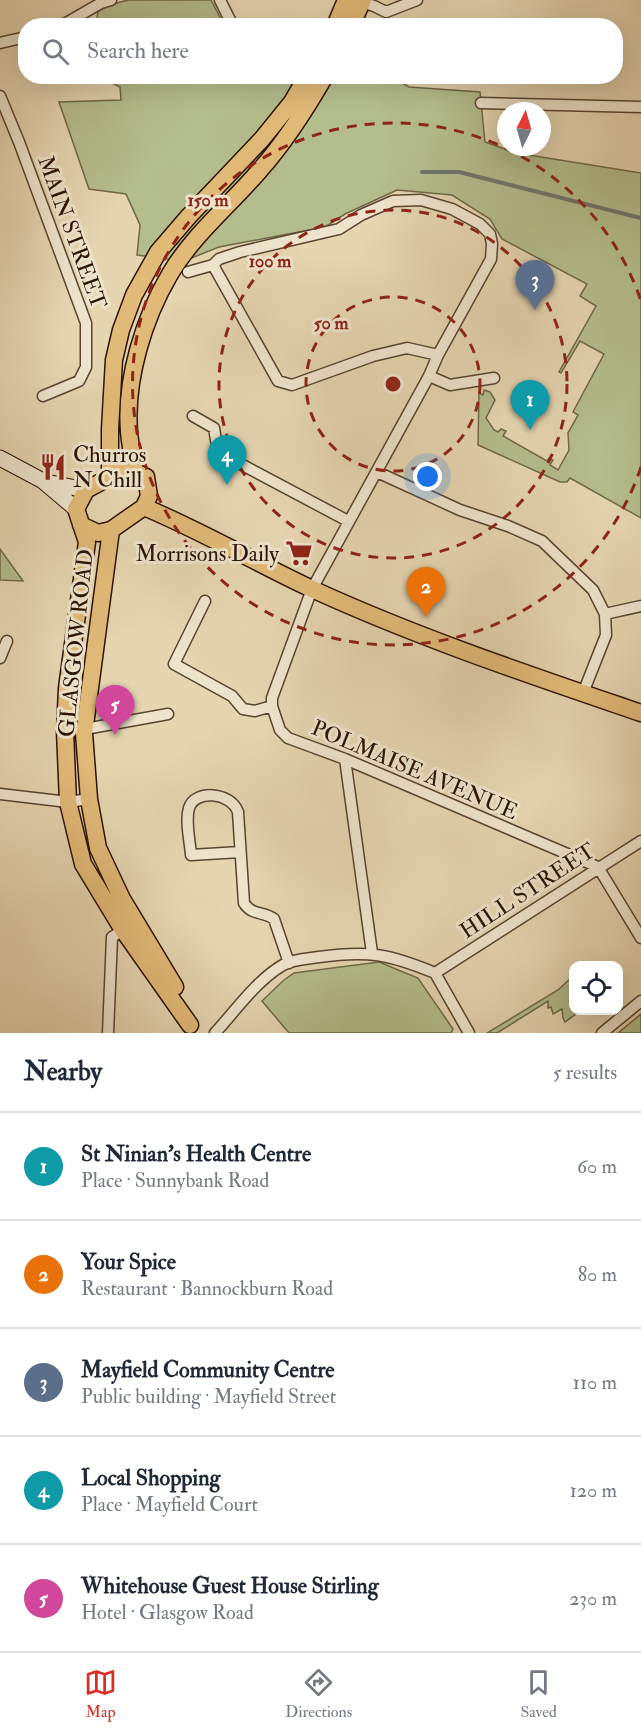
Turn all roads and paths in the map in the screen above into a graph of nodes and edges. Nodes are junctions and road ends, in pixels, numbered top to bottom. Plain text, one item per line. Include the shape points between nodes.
1 (111, 0) edge
2 (220, 0) edge
3 (417, 0) edge
4 (356, 1) edge
5 (76, 18) edge
6 (229, 18) edge
7 (342, 18) edge
8 (353, 18) edge
9 (18, 39) edge
10 (0, 43) edge
11 (302, 84) edge
12 (320, 84) edge
13 (0, 96) edge
14 (481, 103) dead end
15 (641, 107) edge
16 (213, 265) junction
17 (188, 272) dead end
18 (438, 355) junction
19 (429, 376) junction
20 (494, 378) dead end
21 (43, 396) dead end
22 (193, 416) dead end
23 (0, 458) edge
24 (377, 472) junction
25 (140, 474) junction
26 (110, 475) junction
27 (43, 481) junction
28 (86, 490) junction
29 (144, 507) junction
30 (79, 517) junction
31 (178, 521) junction
32 (348, 521) junction
33 (111, 530) junction
34 (312, 589) junction
35 (205, 602) dead end
36 (641, 606) edge
37 (605, 614) junction
38 (7, 641) dead end
39 (0, 658) edge
40 (583, 693) junction
41 (272, 706) junction
42 (641, 713) edge
43 (168, 714) dead end
44 (85, 729) junction
45 (345, 759) junction
46 (0, 794) edge
47 (89, 799) junction
48 (68, 802) junction
49 (641, 841) edge
50 (240, 852) junction
51 (598, 867) junction
52 (122, 899) junction
53 (123, 930) junction
54 (641, 938) edge
55 (372, 953) junction
56 (289, 963) junction
57 (435, 973) junction
58 (641, 1000) edge
59 (193, 1029) edge
60 (108, 1033) edge
61 (215, 1033) edge
62 (469, 1033) edge
63 (602, 1033) edge

1 - 5 street
2 - 6 street
3 - 4 street via 386,12
4 - 7 main road
4 - 8 main road
9 - 10 street
11 - 26 main road via 262,139 158,252 134,296 114,360
12 - 25 main road via 261,169 183,256 156,303 134,367 129,429
13 - 21 street, MAIN STREET via 86,323 86,367 79,381
14 - 15 street
16 - 17 street
16 - 18 street via 278,381 292,385 407,348
16 - 18 street via 240,252 339,229 393,201 422,200 452,209 490,234 491,259
18 - 19 street
19 - 20 street via 450,385
19 - 24 street
22 - 32 street via 214,428 218,452
23 - 27 main road
24 - 32 street
24 - 37 street via 460,510 542,541 593,590
25 - 26 main road via 123,470
25 - 29 main road via 149,496
25 - 31 main road
26 - 28 main road
27 - 28 main road
27 - 30 main road
28 - 30 main road
29 - 31 main road
29 - 33 main road
30 - 33 main road via 98,533
30 - 48 main road, GLASGOW ROAD via 87,542 67,688
31 - 34 main road
32 - 34 street
33 - 44 main road, GLASGOW ROAD
34 - 40 main road via 447,646
34 - 41 street
35 - 41 street via 174,664 232,696 243,709 255,711
36 - 37 street
37 - 40 street via 606,635
38 - 39 street
40 - 42 main road
41 - 45 street, POLMAISE AVENUE via 280,730 288,738
43 - 44 street
44 - 47 main road, GLASGOW ROAD
45 - 51 street, POLMAISE AVENUE
45 - 55 street
46 - 48 street
47 - 48 street
47 - 52 main road, GLASGOW ROAD via 98,848
48 - 53 main road, GLASGOW ROAD via 83,864
49 - 51 street, HILL STREET
50 - 50 street via 191,855 189,813 194,800 221,796 231,801 238,812
50 - 56 street via 244,903 253,913 274,919
51 - 54 street
51 - 57 street, HILL STREET
52 - 53 street
52 - 59 main road, GLASGOW ROAD via 173,982
53 - 59 main road, GLASGOW ROAD
53 - 60 street via 112,937
55 - 56 street
55 - 57 street
56 - 61 street via 267,976
57 - 62 street
58 - 63 street

